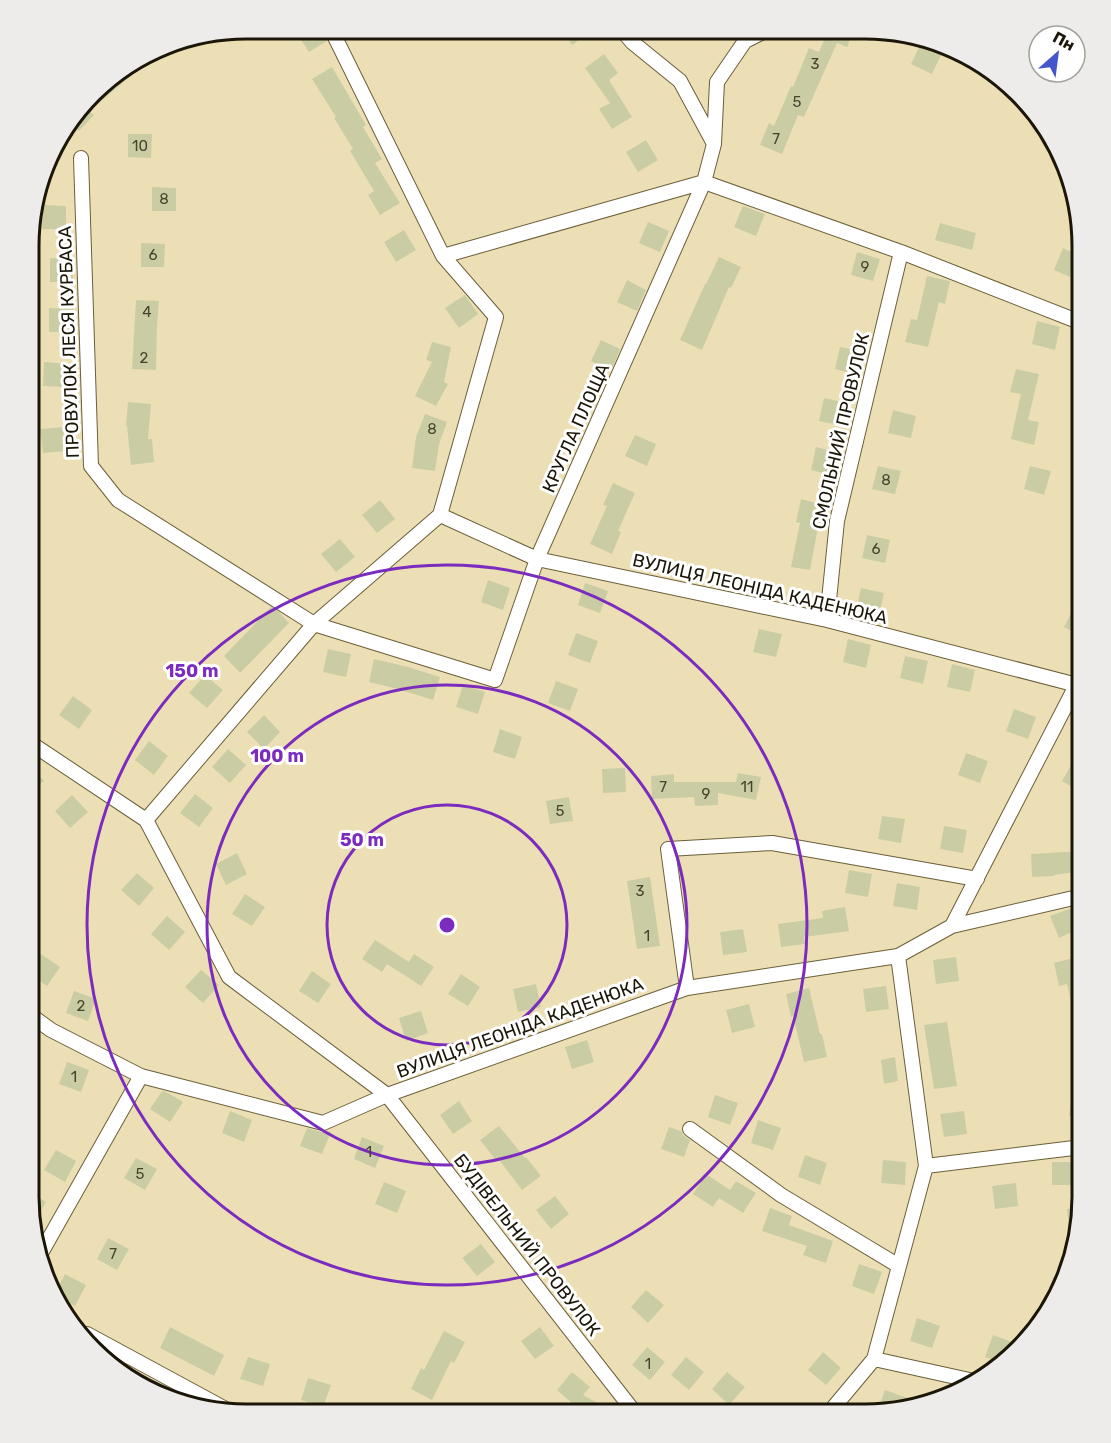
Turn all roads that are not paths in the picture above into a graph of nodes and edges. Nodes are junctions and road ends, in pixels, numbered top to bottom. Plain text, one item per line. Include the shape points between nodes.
1 (336, 39) edge
2 (630, 39) edge
3 (749, 39) edge
4 (714, 144) junction
5 (81, 158) dead end
6 (704, 182) junction
7 (901, 252) junction
8 (443, 256) junction
9 (1072, 314) edge
10 (440, 515) junction
11 (537, 559) junction
12 (827, 620) junction
13 (314, 624) junction
14 (1072, 677) edge
15 (1072, 695) edge
16 (39, 749) edge
17 (146, 820) junction
18 (977, 879) junction
19 (1072, 898) edge
20 (952, 926) junction
21 (898, 956) junction
22 (687, 988) junction
23 (39, 1021) edge
24 (39, 1027) edge
25 (51, 1030) junction
26 (141, 1076) junction
27 (387, 1095) junction
28 (690, 1129) dead end
29 (1072, 1148) edge
30 (926, 1166) junction
31 (45, 1245) edge
32 (899, 1266) junction
33 (94, 1338) edge
34 (874, 1359) junction
35 (963, 1379) edge
36 (210, 1401) edge
37 (627, 1404) edge
38 (836, 1404) edge

1 - 8 street
2 - 4 street via 680,81
3 - 4 street, КРУГЛА ПЛОЩА via 717,82
4 - 6 street, КРУГЛА ПЛОЩА
5 - 13 street, ПРОВУЛОК ЛЕСЯ КУРБАСА via 91,466 118,500
6 - 7 street
6 - 8 street
6 - 11 street, КРУГЛА ПЛОЩА
7 - 9 street
7 - 12 street, СМОЛЬНИЙ ПРОВУЛОК via 837,520
8 - 10 street via 496,317
10 - 11 street, ВУЛИЦЯ ЛЕОНІДА КАДЕНЮКА
10 - 13 street
11 - 12 street, ВУЛИЦЯ ЛЕОНІДА КАДЕНЮКА
11 - 13 street, КРУГЛА ПЛОЩА via 495,680
12 - 14 street, ВУЛИЦЯ ЛЕОНІДА КАДЕНЮКА
13 - 17 street
15 - 18 street, ВУЛИЦЯ ЛЕОНІДА КАДЕНЮКА
16 - 17 street, ВУЛИЦЯ ЛЕОНІДА КАДЕНЮКА
17 - 27 street, ВУЛИЦЯ ЛЕОНІДА КАДЕНЮКА via 229,977
18 - 20 street, ВУЛИЦЯ ЛЕОНІДА КАДЕНЮКА
18 - 22 street via 772,843 668,849
19 - 20 street, ВУЛИЦЯ ЛЕОНІДА КАДЕНЮКА
20 - 21 street, ВУЛИЦЯ ЛЕОНІДА КАДЕНЮКА
21 - 22 street, ВУЛИЦЯ ЛЕОНІДА КАДЕНЮКА
21 - 30 street
22 - 27 street, ВУЛИЦЯ ЛЕОНІДА КАДЕНЮКА
23 - 25 street
24 - 25 street
25 - 26 street
26 - 27 street via 323,1123
26 - 31 street
27 - 37 street, БУДІВЕЛЬНИЙ ПРОВУЛОК
28 - 32 street via 781,1195
29 - 30 street
30 - 32 street
32 - 34 street
33 - 36 street
34 - 35 street
34 - 38 street

